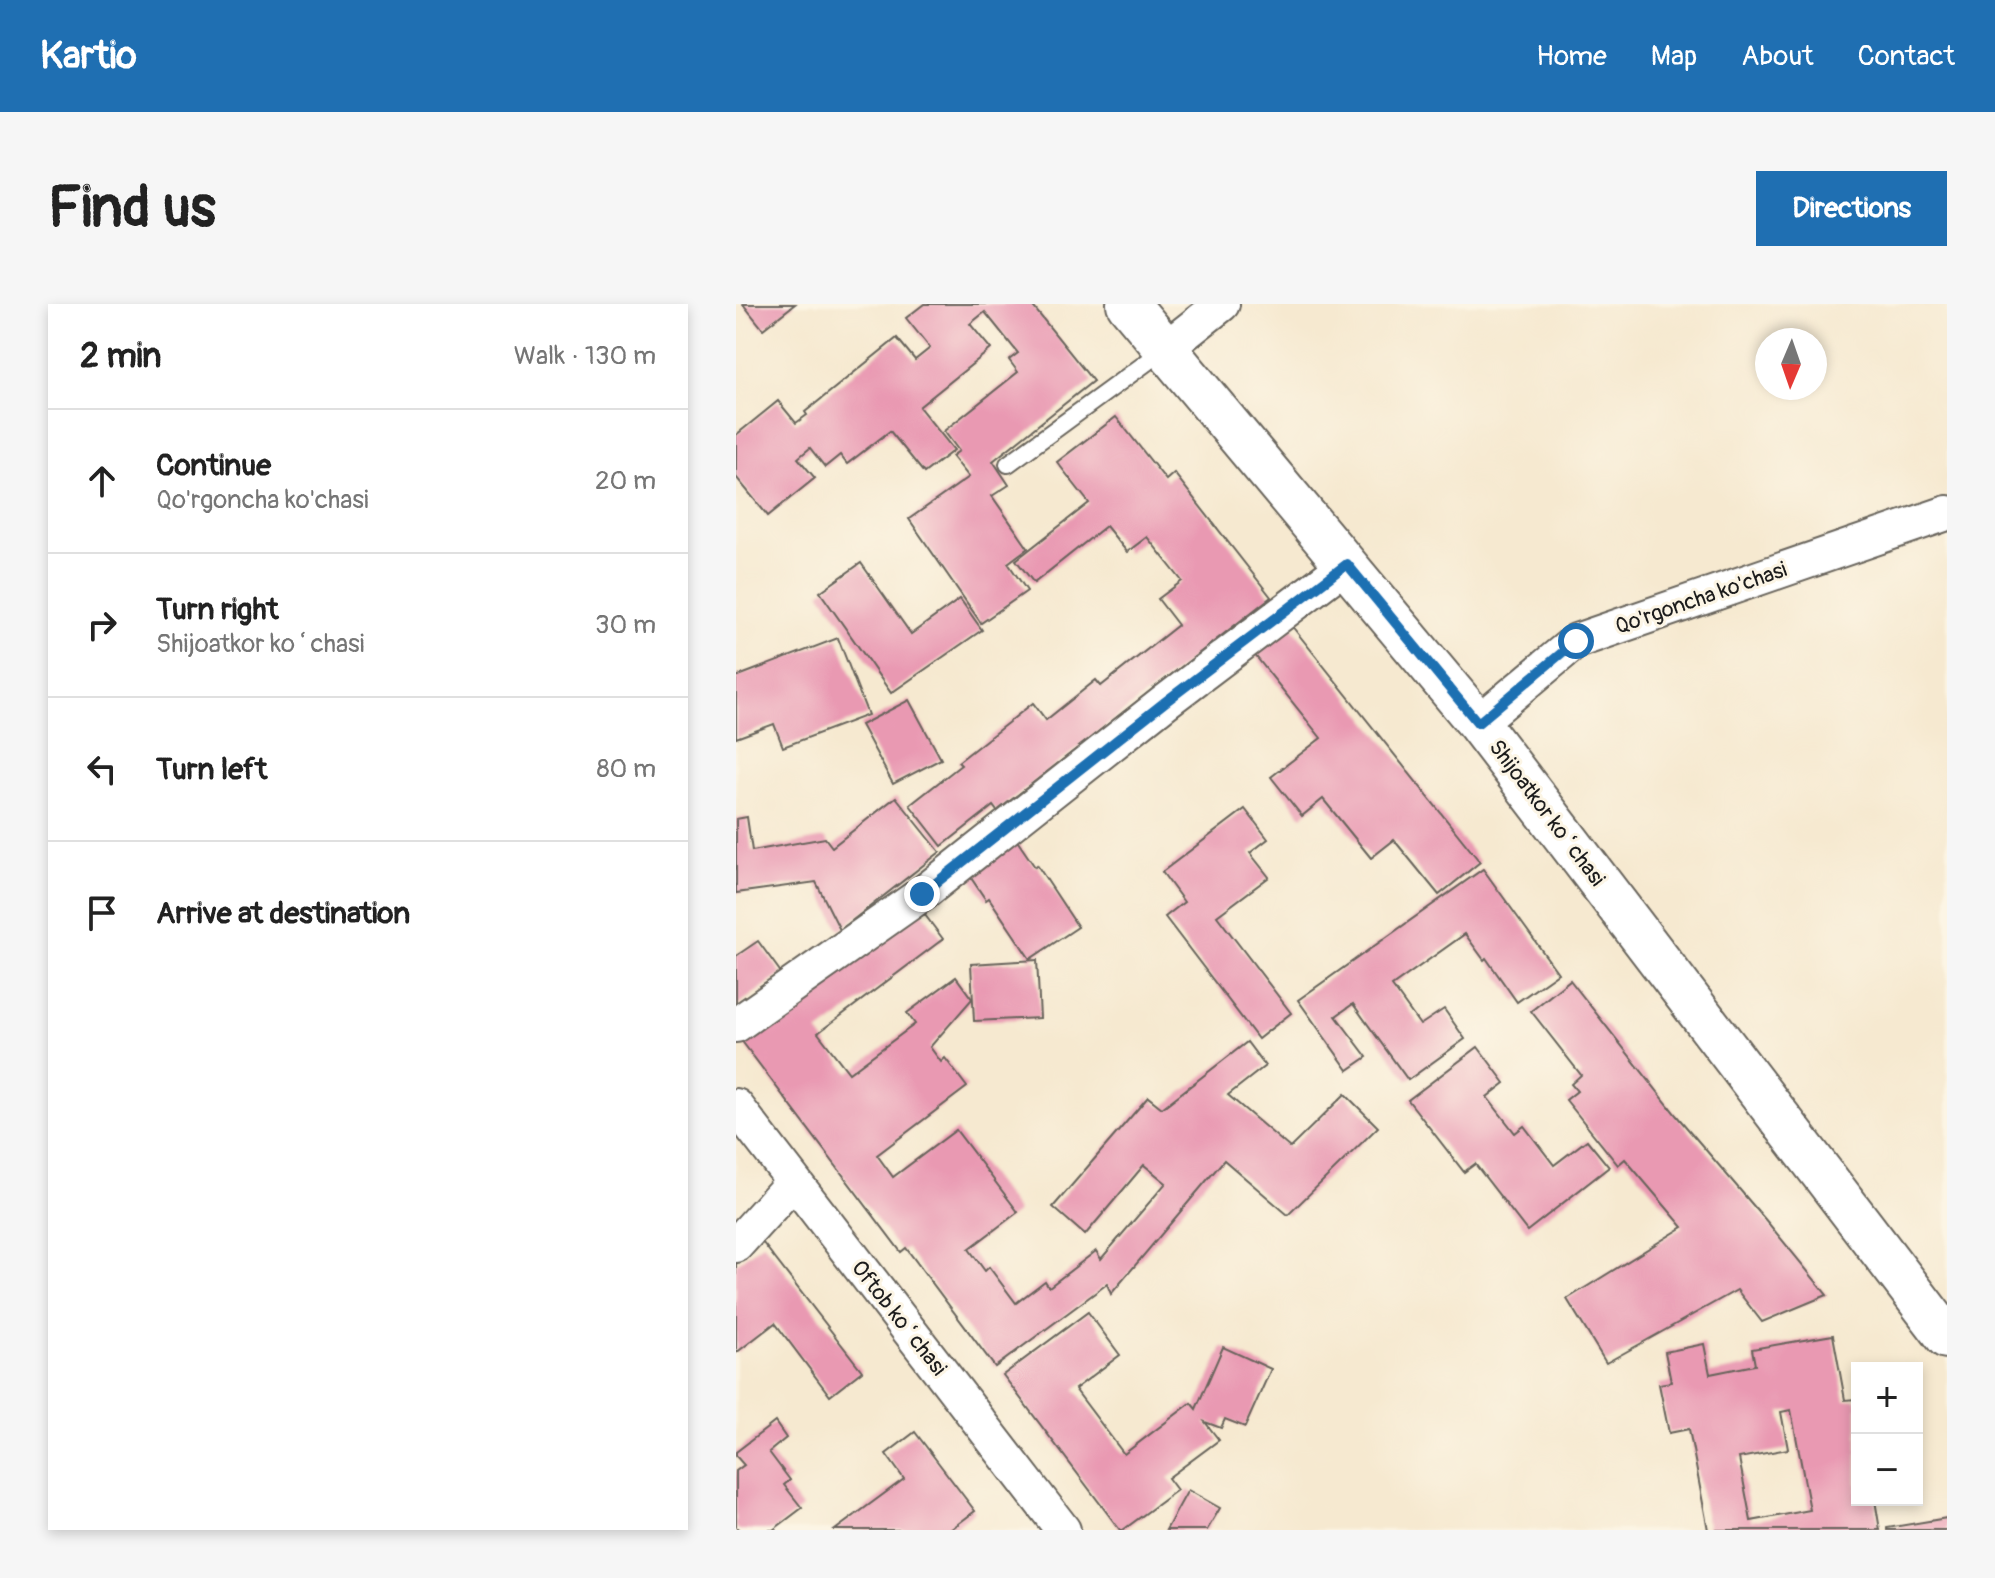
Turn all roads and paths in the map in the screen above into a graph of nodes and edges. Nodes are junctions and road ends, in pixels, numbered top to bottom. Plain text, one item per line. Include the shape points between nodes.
1 (1128, 304) edge
2 (1222, 304) edge
3 (1165, 349) junction
4 (1008, 464) dead end
5 (1947, 513) edge
6 (1347, 564) junction
7 (1478, 723) junction
8 (736, 1025) edge
9 (736, 1106) edge
10 (793, 1182) junction
11 (736, 1245) edge
12 (1947, 1337) edge
13 (1063, 1530) edge

1 - 3 street, Shijoatkor koʻchasi
2 - 3 street
3 - 4 lane
3 - 6 street, Shijoatkor koʻchasi
5 - 7 street, Qo'rgoncha ko'chasi via 1576,641
6 - 7 street, Shijoatkor koʻchasi
6 - 8 street via 922,894
7 - 12 street, Shijoatkor koʻchasi
9 - 10 street, Oftob koʻchasi
10 - 11 street
10 - 13 street, Oftob koʻchasi

